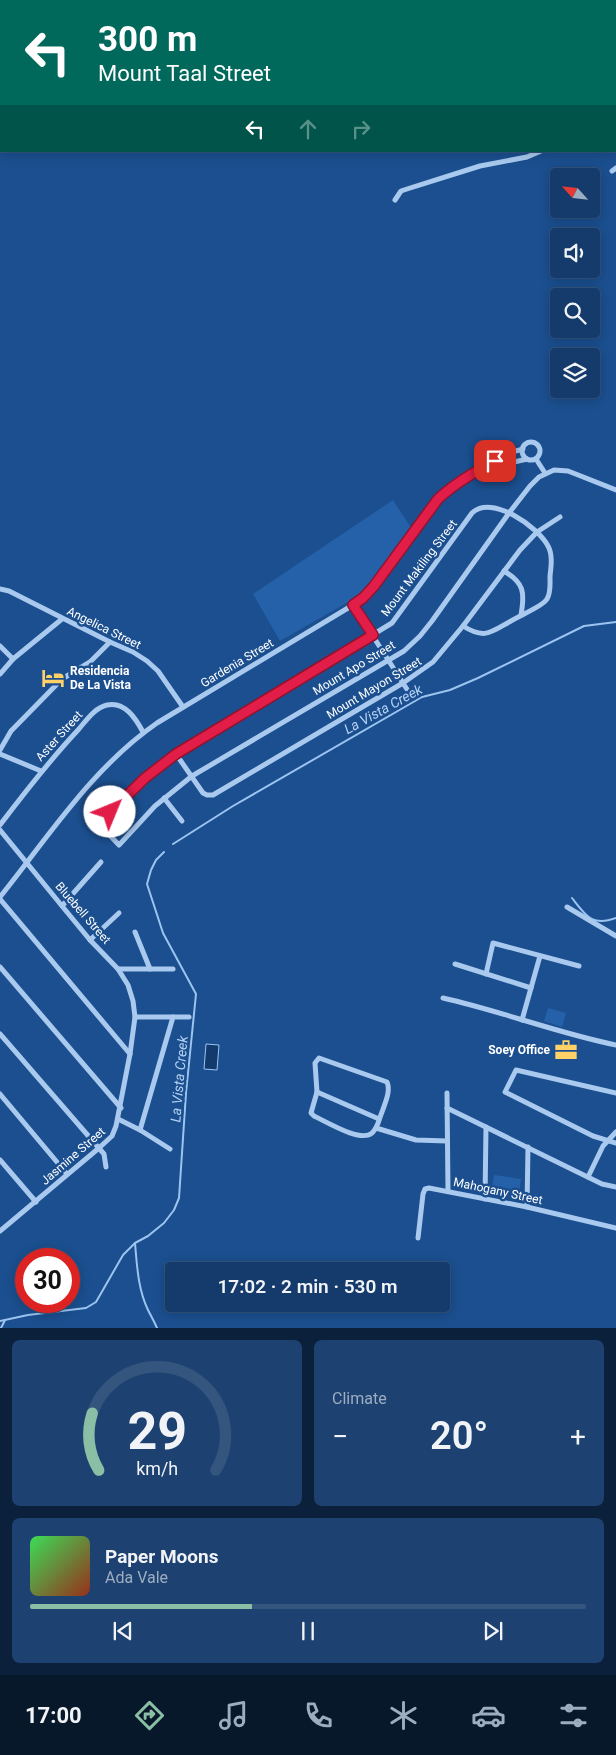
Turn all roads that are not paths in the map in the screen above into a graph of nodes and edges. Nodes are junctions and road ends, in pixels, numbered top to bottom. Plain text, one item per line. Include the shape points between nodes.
1 (540, 152) edge
2 (395, 200) dead end
3 (523, 449) junction
4 (527, 459) junction
5 (536, 459) junction
6 (495, 461) junction
7 (545, 474) junction
8 (616, 490) edge
9 (509, 512) junction
10 (560, 517) dead end
11 (537, 532) junction
12 (504, 571) junction
13 (0, 589) edge
14 (353, 605) junction
15 (521, 615) junction
16 (62, 619) junction
17 (463, 626) junction
18 (373, 635) junction
19 (110, 642) junction
20 (0, 646) edge
21 (13, 659) junction
22 (389, 660) junction
23 (0, 674) edge
24 (404, 683) junction
25 (410, 694) dead end
26 (183, 707) junction
27 (143, 732) junction
28 (0, 750) edge
29 (0, 754) edge
30 (176, 754) junction
31 (41, 771) junction
32 (192, 776) junction
33 (164, 798) junction
34 (182, 821) dead end
35 (0, 824) edge
36 (0, 830) edge
37 (119, 845) joint
38 (101, 862) dead end
39 (28, 863) junction
40 (0, 898) edge
41 (62, 906) junction
42 (567, 907) dead end
43 (120, 913) dead end
44 (135, 932) dead end
45 (616, 936) edge
46 (90, 940) junction
47 (540, 956) junction
48 (455, 964) dead end
49 (578, 966) dead end
50 (0, 967) edge
51 (118, 969) junction
52 (150, 969) junction
53 (173, 969) dead end
54 (486, 974) junction
55 (531, 988) junction
56 (443, 998) dead end
57 (189, 1016) dead end
58 (135, 1017) junction
59 (173, 1017) junction
60 (522, 1020) junction
61 (0, 1034) edge
62 (616, 1045) edge
63 (130, 1054) junction
64 (317, 1092) junction
65 (447, 1093) dead end
66 (616, 1093) edge
67 (0, 1094) edge
68 (121, 1108) junction
69 (447, 1108) junction
70 (118, 1119) junction
71 (379, 1119) junction
72 (486, 1127) junction
73 (376, 1128) junction
74 (140, 1130) junction
75 (616, 1132) edge
76 (447, 1141) junction
77 (608, 1141) junction
78 (616, 1143) edge
79 (528, 1147) junction
80 (99, 1148) junction
81 (170, 1149) dead end
82 (0, 1160) edge
83 (106, 1167) dead end
84 (67, 1174) junction
85 (588, 1177) junction
86 (616, 1187) edge
87 (448, 1191) junction
88 (485, 1199) junction
89 (36, 1202) junction
90 (527, 1207) junction
91 (1, 1228) edge
92 (616, 1228) edge
93 (418, 1238) dead end

1 - 2 street via 480,166 407,189 401,191
3 - 4 street
3 - 5 street via 528,443 537,444 541,452
3 - 6 street, Gardenia Street
4 - 5 street
4 - 6 street, Gardenia Street via 510,463
5 - 7 street
6 - 14 street, Gardenia Street via 462,479 438,499 374,586
7 - 8 street via 554,470 568,471
7 - 9 street, Mount Apo Street via 530,486
9 - 11 street
9 - 18 street, Mount Makiling Street via 489,506 475,510 399,615
9 - 22 street, Mount Apo Street via 420,636
10 - 11 street, Mount Mayon Street
11 - 12 street, Mount Mayon Street
11 - 15 street via 550,550 550,590 543,604
12 - 15 street via 521,586
12 - 17 street, Mount Mayon Street
13 - 16 street, Angelica Street
14 - 18 street
14 - 26 street, Gardenia Street
15 - 17 street via 484,634
16 - 19 street, Angelica Street
16 - 21 street
17 - 24 street, Mount Mayon Street via 433,662
18 - 22 street
18 - 30 street, Mount Makiling Street
19 - 26 street, Angelica Street via 147,661
19 - 28 street via 90,662 62,679 11,731
20 - 21 street
21 - 23 street
22 - 24 street
22 - 32 street, Mount Apo Street
24 - 25 street
24 - 32 street, Mount Mayon Street via 215,794 203,793
26 - 27 street, Gardenia Street
27 - 31 street, Aster Street via 129,711 118,705 107,705 95,711
27 - 39 street, Gardenia Street via 93,779
29 - 31 street
30 - 32 street
30 - 37 street, Mount Makiling Street via 145,778 99,824
31 - 35 street, Aster Street
32 - 33 street, Mount Apo Street
33 - 34 street
33 - 37 street, Mount Apo Street
36 - 39 street, Bluebell Street
38 - 41 street
39 - 40 street, Gardenia Street
39 - 41 street, Bluebell Street
40 - 63 street
41 - 46 street, Bluebell Street
42 - 45 street
43 - 46 street
44 - 52 street
46 - 51 street, Bluebell Street
47 - 49 street
47 - 54 street via 493,943
47 - 55 street
48 - 54 street
50 - 68 street
51 - 52 street
51 - 58 street, Bluebell Street via 128,985
52 - 53 street
54 - 55 street
55 - 60 street
56 - 60 street
57 - 59 street
58 - 59 street
58 - 63 street, Jasmine Street
59 - 74 street
60 - 62 street
61 - 80 street
63 - 68 street, Jasmine Street
64 - 71 street
64 - 71 street via 315,1066 319,1058 385,1080 389,1089
64 - 73 street via 311,1111 314,1116 361,1136 369,1135
65 - 69 street
66 - 77 street via 516,1070 505,1092
67 - 84 street
68 - 70 street, Jasmine Street
69 - 72 street
69 - 76 street
70 - 74 street
70 - 80 street, Jasmine Street via 112,1136
71 - 73 street
72 - 79 street
72 - 88 street
73 - 76 street via 416,1140
74 - 81 street
75 - 77 street
76 - 87 street
77 - 78 street
77 - 85 street
79 - 85 street
79 - 90 street
80 - 83 street via 106,1157
80 - 84 street, Jasmine Street
82 - 89 street
84 - 89 street, Jasmine Street
85 - 86 street
87 - 88 street, Mahogany Street
87 - 93 street, Mahogany Street via 429,1188 424,1191
88 - 90 street, Mahogany Street
89 - 91 street, Jasmine Street
90 - 92 street, Mahogany Street

